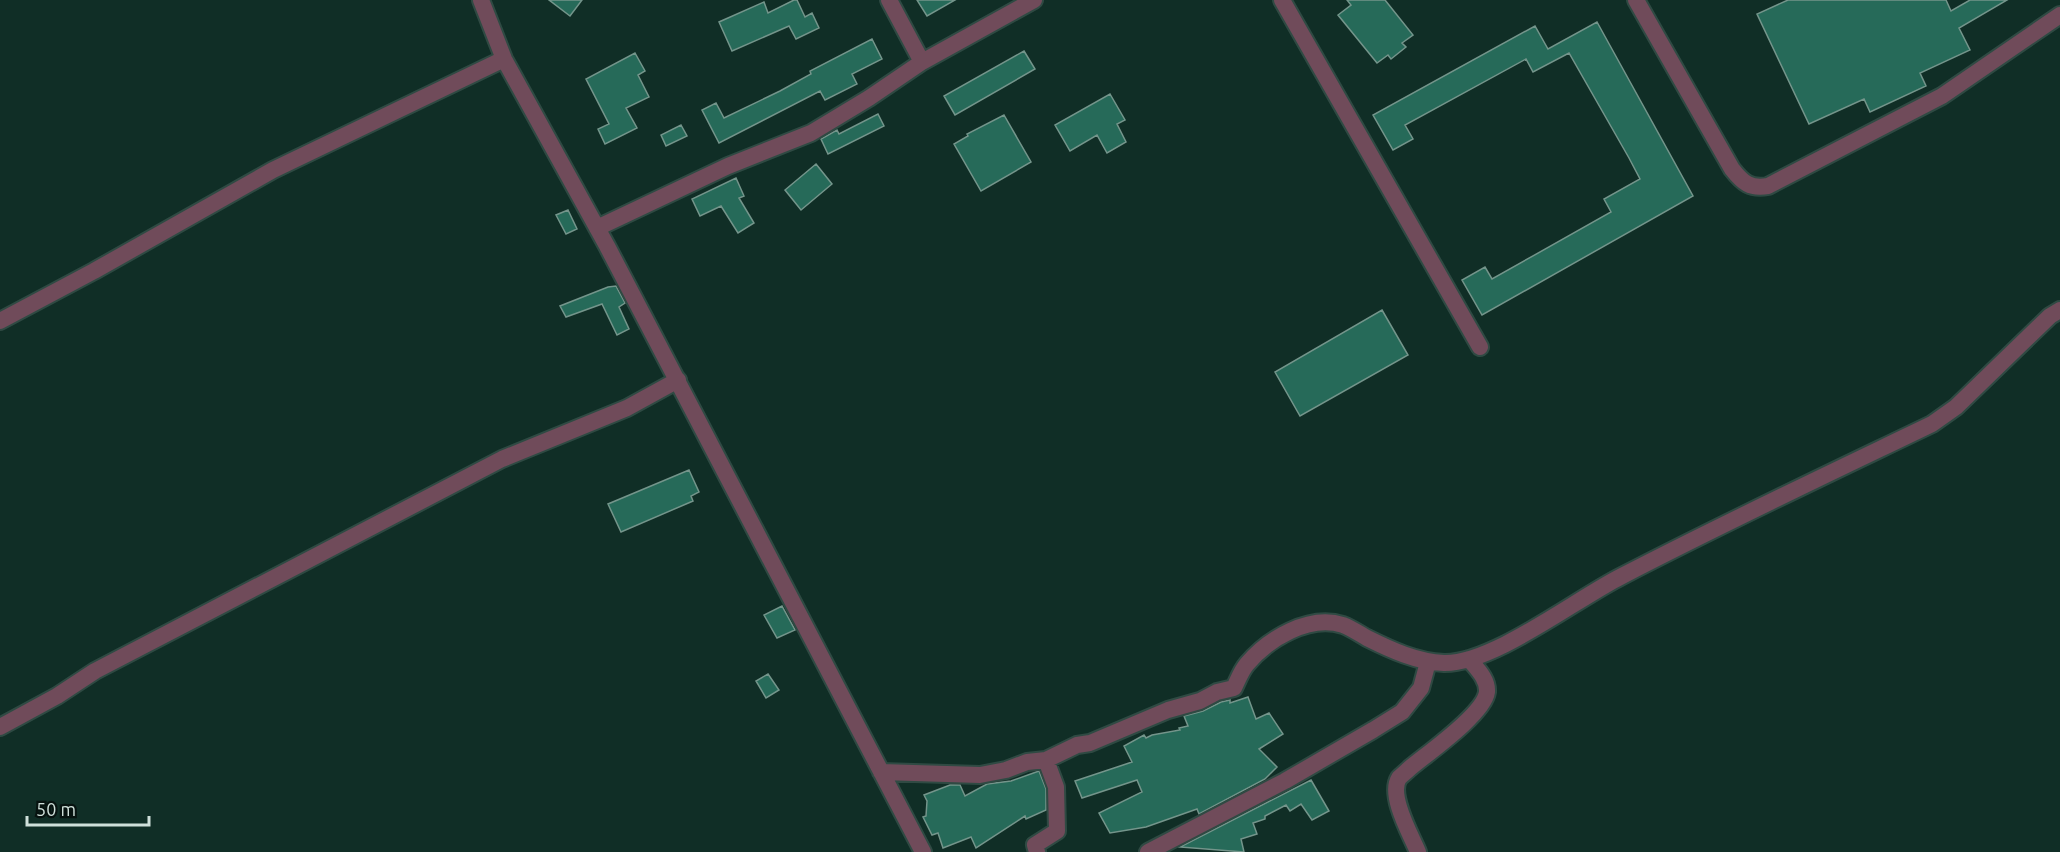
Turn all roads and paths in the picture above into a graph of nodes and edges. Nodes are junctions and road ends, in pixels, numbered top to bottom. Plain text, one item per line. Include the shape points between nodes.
1 (481, 0) edge
2 (888, 0) edge
3 (1034, 0) edge
4 (1282, 0) edge
5 (1636, 0) edge
6 (2060, 15) edge
7 (504, 59) junction
8 (922, 62) junction
9 (597, 228) junction
10 (2060, 310) edge
11 (0, 321) edge
12 (1480, 347) dead end
13 (678, 380) junction
14 (1469, 659) junction
15 (1428, 662) junction
16 (0, 727) edge
17 (1046, 760) junction
18 (881, 772) junction
19 (923, 852) edge
20 (1037, 852) edge
21 (1148, 852) edge
22 (1418, 852) edge

1 - 7 street
2 - 8 street
3 - 8 street
4 - 12 street
5 - 6 street via 1732,169 1748,186 1754,187 1768,186 1916,111
7 - 9 street
7 - 11 street via 273,170
8 - 9 street via 811,133 728,166
9 - 13 street
10 - 14 street via 1956,407 1932,424 1620,577 1500,647
13 - 16 street via 627,408 537,444 444,489 95,671
13 - 18 street
14 - 15 street
14 - 22 street via 1483,676 1487,691 1481,707 1410,768 1396,786 1398,805
15 - 17 street via 1390,649 1342,625 1293,629 1271,641 1246,665 1234,688
15 - 21 street via 1421,688 1402,712 1285,781
17 - 18 street via 980,775
17 - 20 street via 1056,787 1057,831 1037,843
18 - 19 street

